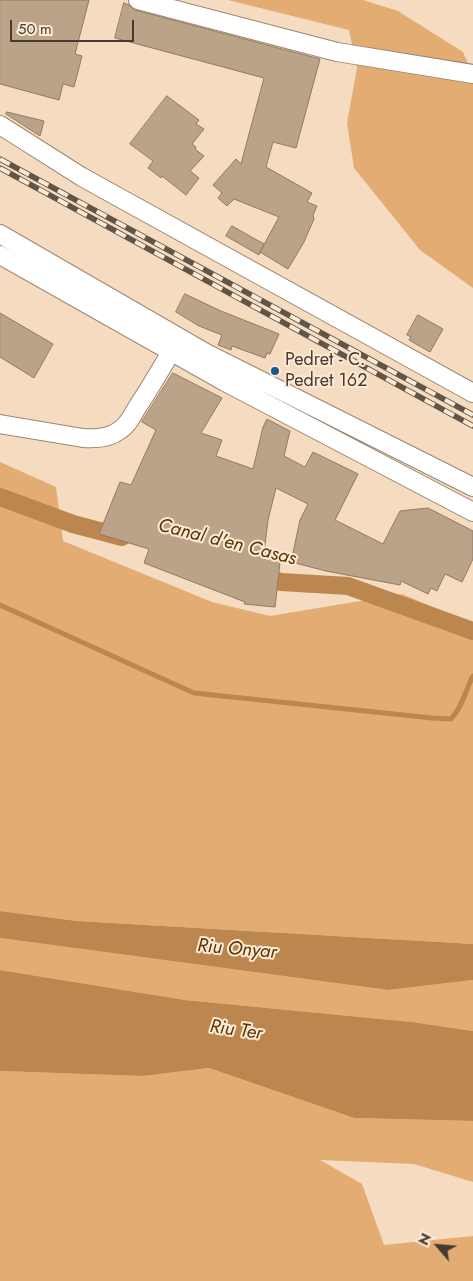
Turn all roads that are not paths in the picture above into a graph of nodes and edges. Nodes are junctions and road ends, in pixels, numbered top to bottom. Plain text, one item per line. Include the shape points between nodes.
1 (138, 0) edge
2 (473, 74) edge
3 (0, 124) edge
4 (0, 234) edge
5 (0, 255) edge
6 (175, 344) junction
7 (473, 393) edge
8 (0, 424) edge
9 (473, 487) edge
10 (473, 512) edge

1 - 2 street via 337,52
3 - 7 street via 82,177
4 - 6 street
5 - 6 street
6 - 8 street via 120,431 92,439
6 - 9 street via 206,353
6 - 10 street

